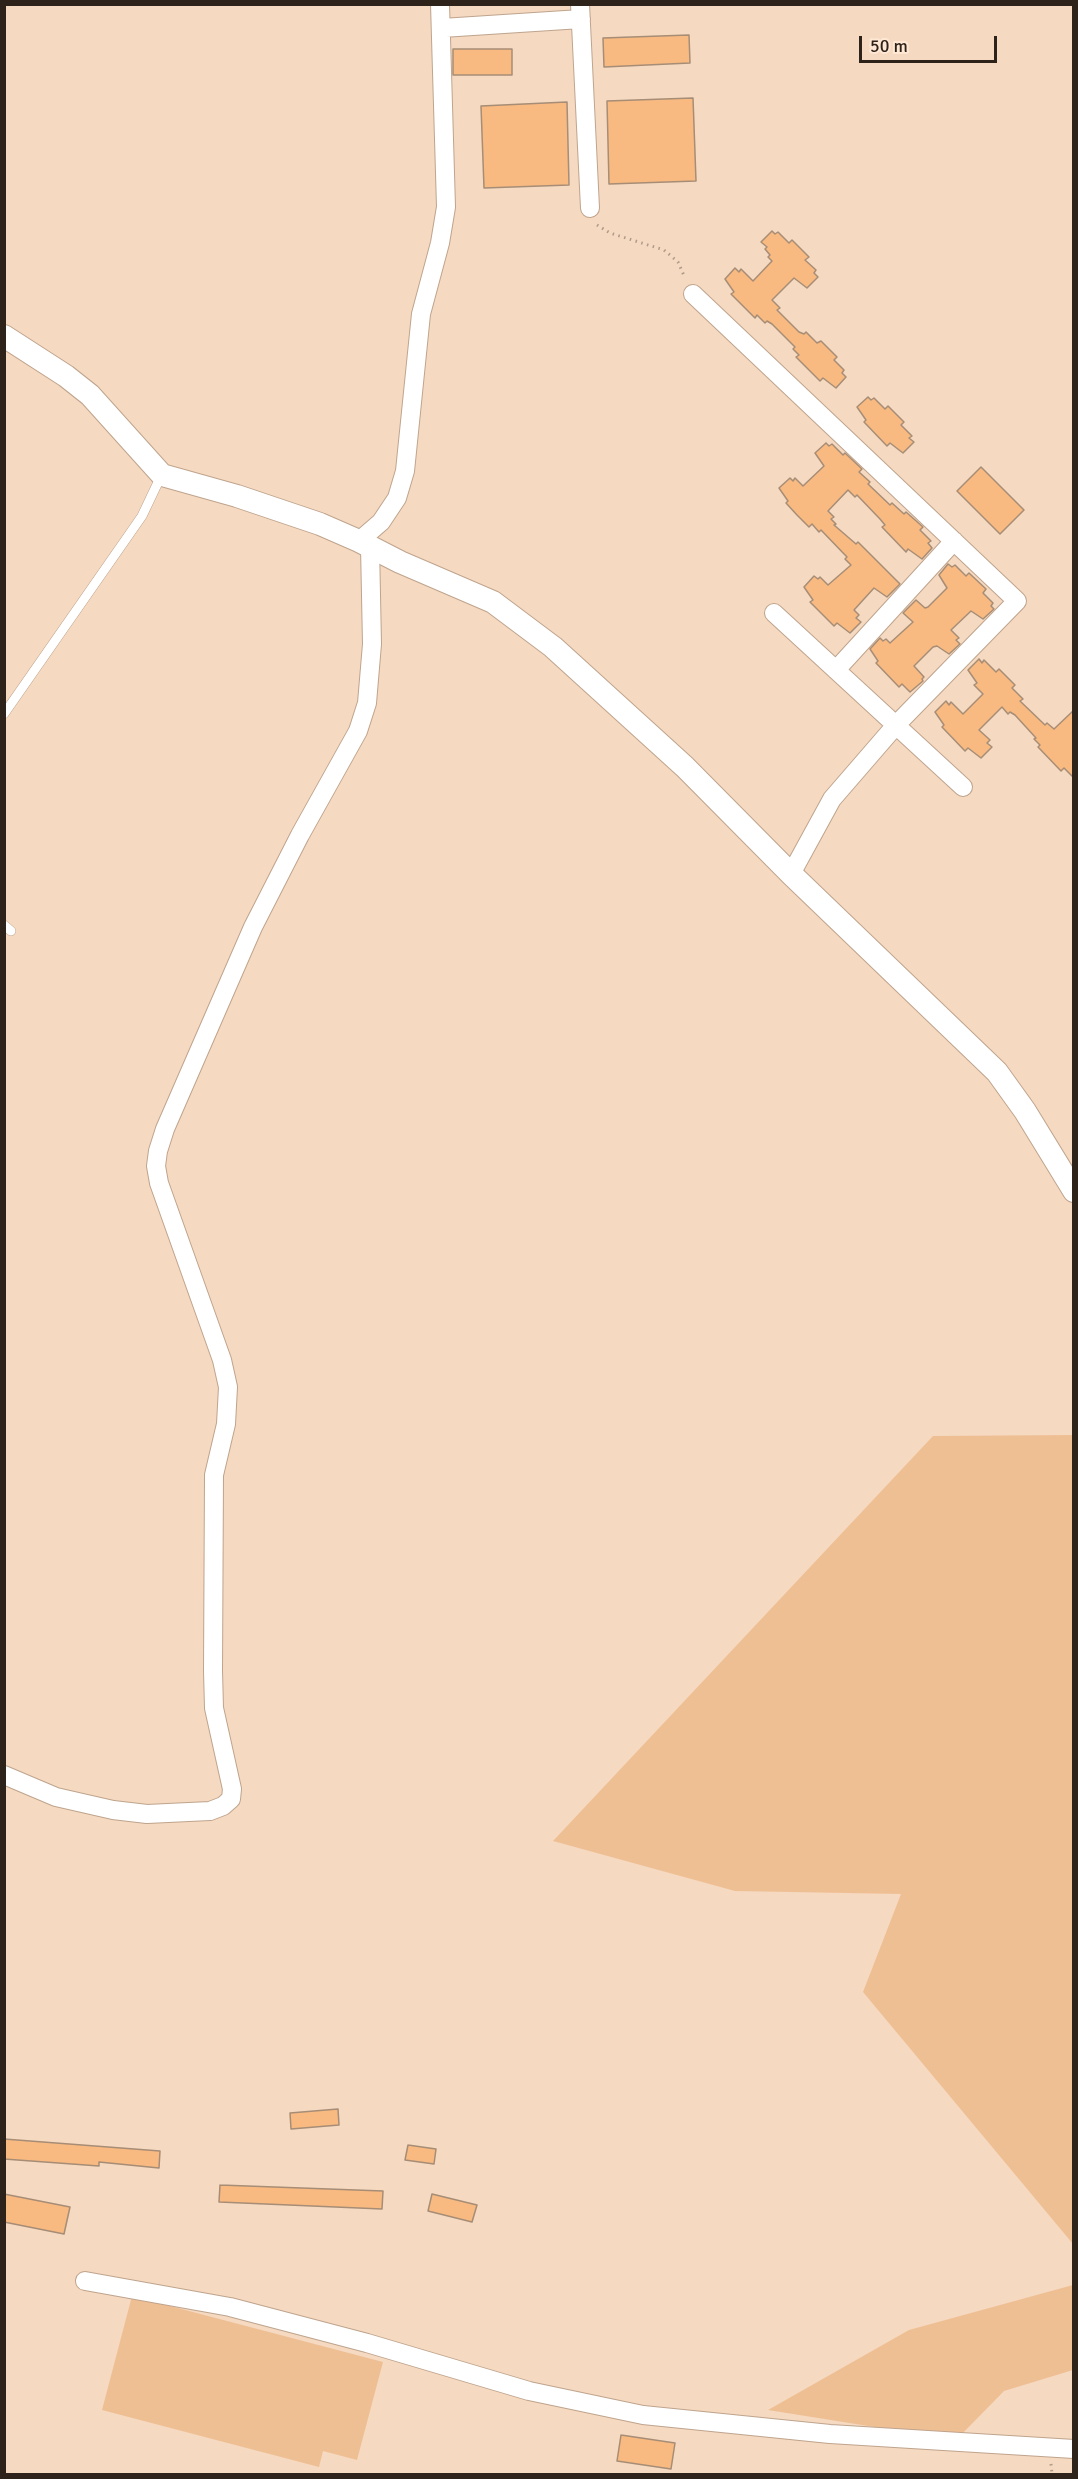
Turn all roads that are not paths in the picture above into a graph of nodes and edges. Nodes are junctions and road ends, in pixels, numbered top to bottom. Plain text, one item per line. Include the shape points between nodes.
1 (440, 4) edge
2 (581, 12) edge
3 (442, 28) junction
4 (590, 208) road end
5 (693, 294) road end
6 (4, 336) edge
7 (162, 475) junction
8 (954, 541) junction
9 (365, 544) junction
10 (774, 613) dead end
11 (836, 670) junction
12 (4, 714) edge
13 (896, 725) junction
14 (963, 787) dead end
15 (791, 874) junction
16 (1074, 1191) edge
17 (4, 1775) edge
18 (85, 2281) dead end
19 (1074, 2448) edge

1 - 3 street
2 - 3 street
2 - 4 street
3 - 9 street via 446,207 420,324 405,471 397,498
5 - 8 street
6 - 7 street via 90,395
7 - 9 street via 320,524
7 - 12 lane via 142,516
8 - 11 street
8 - 13 street via 1017,602
9 - 15 street via 493,602 530,628 685,767
9 - 17 street via 372,644 367,703 358,730 253,927 165,1130 156,1166 228,1387 226,1424 214,1475 213,1671 214,1708 231,1799 210,1811 147,1814 56,1797
10 - 11 street
11 - 13 street
13 - 14 street
13 - 15 street via 832,799
15 - 16 street via 997,1072
18 - 19 street via 230,2307 529,2391 643,2415 830,2434

